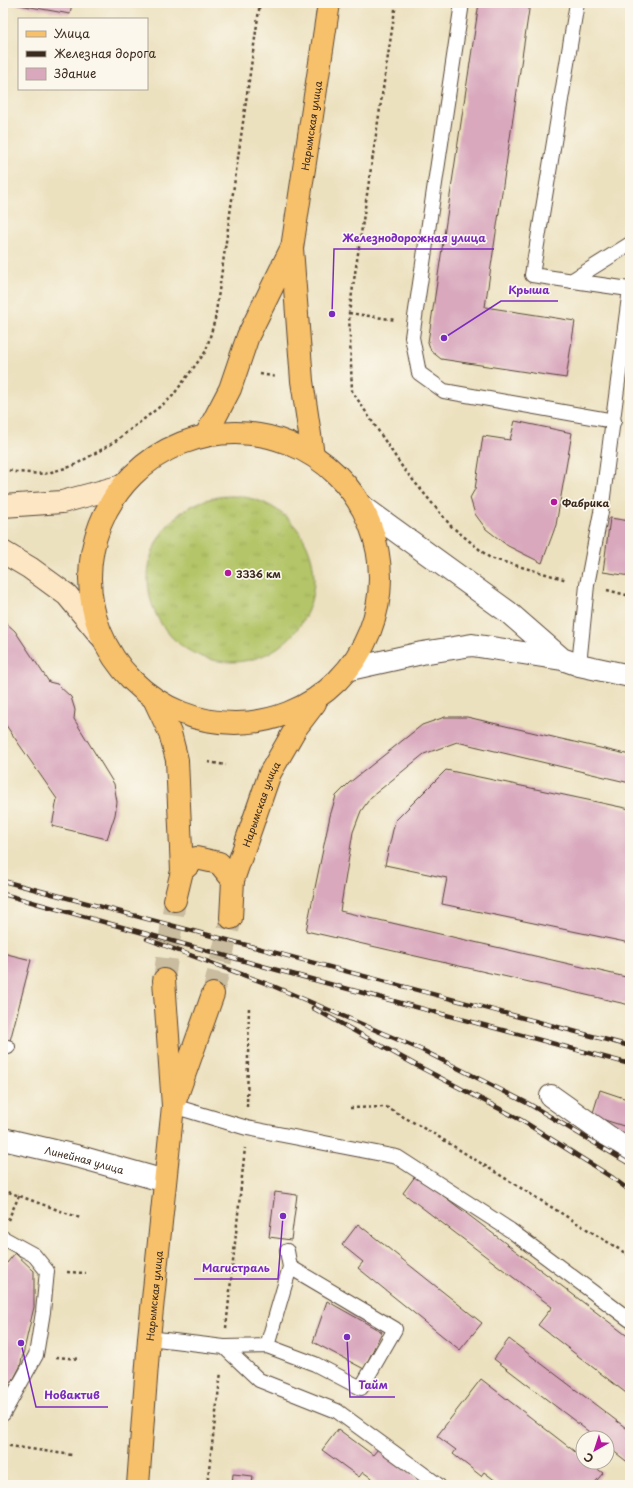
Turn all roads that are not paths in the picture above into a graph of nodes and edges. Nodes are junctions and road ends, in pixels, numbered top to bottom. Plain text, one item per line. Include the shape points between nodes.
1 (329, 3) edge
2 (462, 3) edge
3 (578, 3) edge
4 (630, 244) edge
5 (292, 248) junction
6 (571, 281) junction
7 (630, 289) edge
8 (614, 421) junction
9 (206, 435) junction
10 (313, 454) junction
11 (122, 486) junction
12 (3, 506) edge
13 (363, 506) junction
14 (3, 552) edge
15 (100, 635) junction
16 (571, 662) junction
17 (350, 669) junction
18 (630, 676) edge
19 (154, 699) junction
20 (316, 700) junction
21 (182, 871) junction
22 (232, 880) junction
23 (175, 900) tunnel mouth
24 (231, 918) tunnel mouth
25 (164, 980) tunnel mouth
26 (213, 994) tunnel mouth
27 (551, 1096) dead end
28 (173, 1106) junction
29 (3, 1139) edge
30 (630, 1152) edge
31 (165, 1181) junction
32 (3, 1238) edge
33 (287, 1251) dead end
34 (290, 1267) junction
35 (630, 1320) edge
36 (149, 1338) junction
37 (267, 1346) junction
38 (224, 1347) junction
39 (3, 1414) edge
40 (138, 1485) edge
41 (438, 1485) edge

1 - 5 main road, Нарымская улица
2 - 8 lane via 412,337 419,373 444,392
3 - 6 lane via 532,275
4 - 6 lane
5 - 9 main road via 248,336 230,389
5 - 10 main road via 302,381
6 - 7 lane
7 - 8 lane
8 - 16 lane via 601,512
9 - 10 main road via 234,432 261,434 288,442
9 - 11 main road via 161,452 140,467
10 - 13 main road via 341,478
11 - 12 main road via 62,502
11 - 15 main road via 103,515 92,548 90,592
13 - 16 street via 508,612
13 - 17 main road via 379,552 380,601 369,637
14 - 15 main road via 67,595
15 - 19 main road via 122,671
16 - 17 street via 472,645
16 - 18 street
17 - 20 main road
19 - 20 main road via 187,716 224,724 254,723 284,716
19 - 21 main road via 170,733 178,760
20 - 22 main road, Нарымская улица via 270,773
21 - 22 main road via 196,858 219,863
21 - 23 main road
22 - 24 main road, Нарымская улица
25 - 28 main road, Нарымская улица
26 - 28 main road, Нарымская улица
27 - 30 street
28 - 31 main road, Нарымская улица
28 - 35 lane via 247,1128 398,1157 510,1230
29 - 31 street, Линейная улица
31 - 36 main road, Нарымская улица
32 - 39 lane via 34,1255 47,1271 36,1355
33 - 34 lane
34 - 37 lane
34 - 37 lane via 396,1329 361,1388 315,1364
36 - 38 lane
36 - 40 main road, Нарымская улица
37 - 38 lane
38 - 41 lane via 259,1380 337,1411

